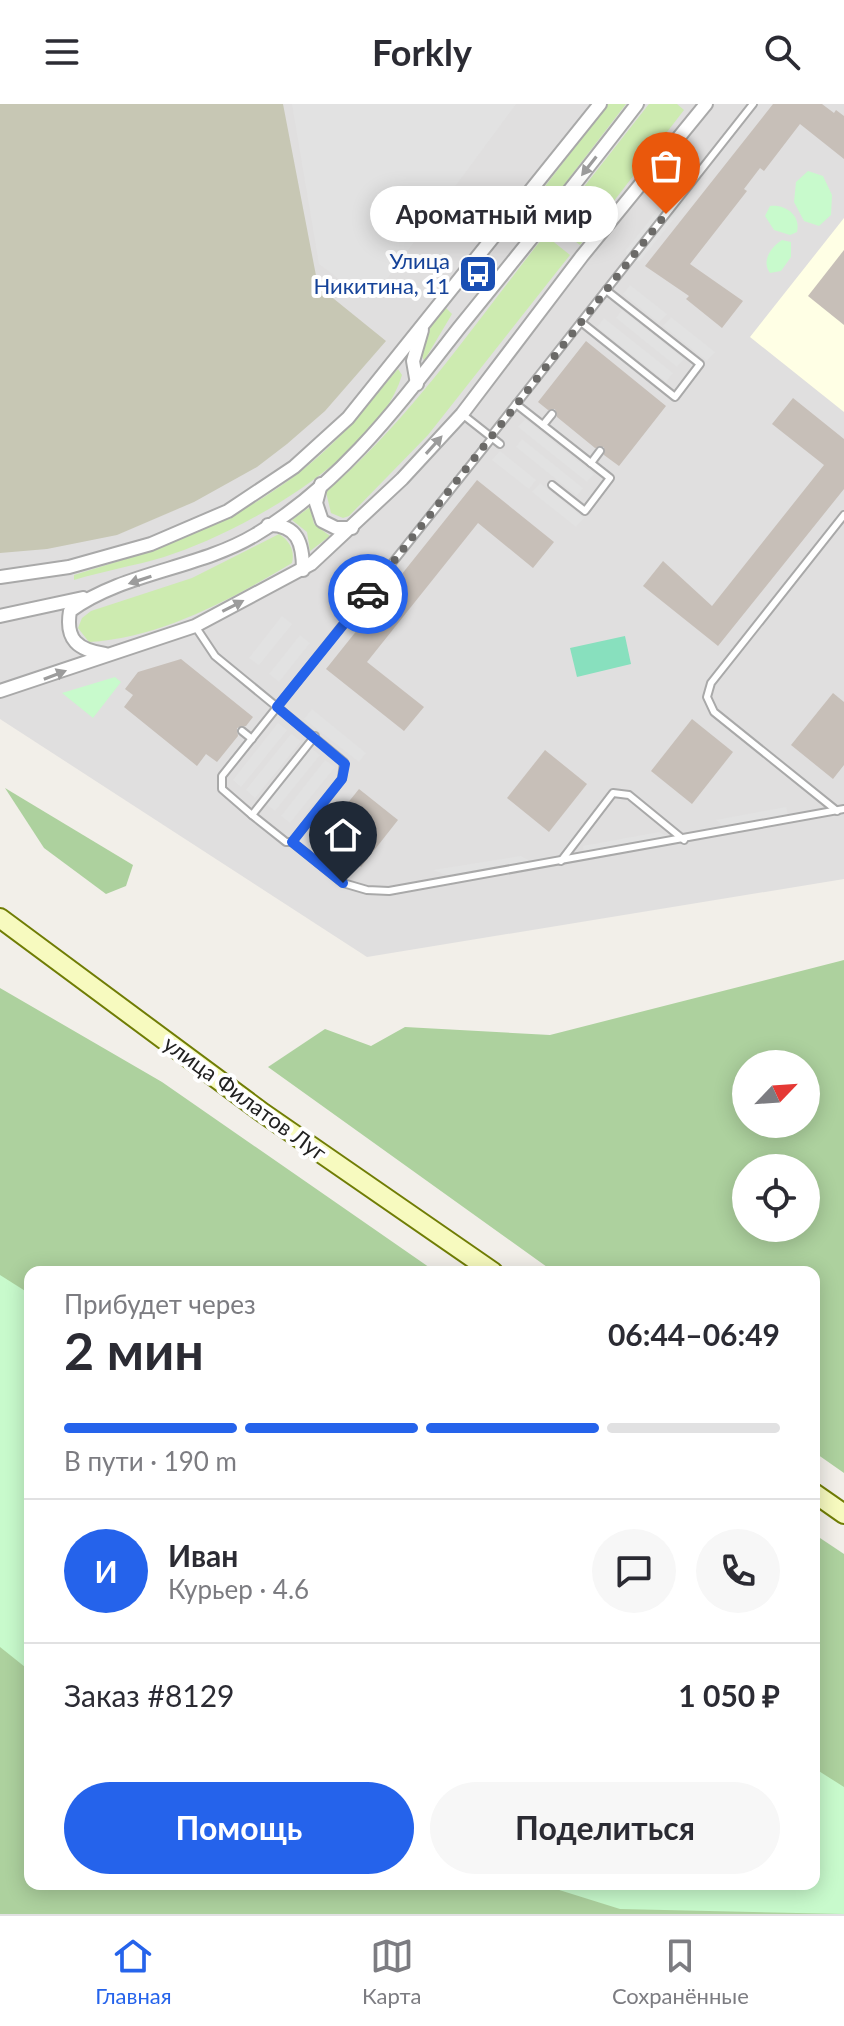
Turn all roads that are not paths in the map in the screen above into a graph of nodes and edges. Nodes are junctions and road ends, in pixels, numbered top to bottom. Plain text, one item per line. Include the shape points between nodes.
1 (600, 104) edge
2 (637, 104) edge
3 (753, 104) edge
4 (701, 106) edge
5 (606, 290) junction
6 (428, 316) junction
7 (581, 322) junction
8 (417, 384) junction
9 (516, 404) junction
10 (462, 414) junction
11 (552, 414) dead end
12 (543, 425) junction
13 (491, 437) junction
14 (500, 444) dead end
15 (600, 451) dead end
16 (591, 463) junction
17 (321, 484) junction
18 (552, 485) dead end
19 (844, 515) edge
20 (268, 525) junction
21 (352, 528) junction
22 (303, 570) junction
23 (0, 577) edge
24 (90, 596) junction
25 (0, 616) edge
26 (195, 626) junction
27 (108, 654) junction
28 (0, 691) edge
29 (277, 707) junction
30 (242, 731) dead end
31 (315, 736) junction
32 (252, 739) junction
33 (842, 809) edge
34 (252, 815) junction
35 (684, 840) junction
36 (292, 842) junction
37 (561, 861) junction
38 (0, 918) edge
39 (484, 1266) edge
40 (820, 1497) edge
41 (844, 1514) edge

1 - 6 street
2 -> 8 street
3 - 5 lane
4 - 10 street
5 - 7 lane
5 - 7 lane via 700,364 675,397
6 - 8 street via 413,361
6 - 23 street via 348,418 294,467 228,511 151,544 69,567
7 - 9 lane
8 - 17 street via 347,464
9 - 12 lane
9 - 13 lane
10 - 13 lane
21 -> 10 street
11 - 12 lane
12 - 16 lane
13 - 14 lane
13 - 29 lane
15 - 16 lane
16 - 18 lane via 610,478 585,511
17 - 20 street
17 - 21 street via 316,503 322,521
19 - 33 lane via 711,683 707,697 714,712
20 - 22 street via 281,524 296,533 303,547
20 -> 24 street via 177,568
21 - 22 street
26 -> 22 street
24 - 25 street
24 - 27 street via 70,611 67,629 84,651
26 - 27 street
26 - 29 lane via 211,652
28 -> 27 street
29 - 31 lane
29 - 32 lane
30 - 32 lane
31 - 34 lane
31 - 36 lane via 340,757 345,773
32 - 34 lane via 221,780 226,794
33 - 35 lane
34 - 36 lane
35 - 37 lane
35 - 37 lane via 629,795 613,793
36 - 37 lane via 343,883 377,891
38 - 39 street, улица Филатов Луг via 263,1113
40 - 41 street

